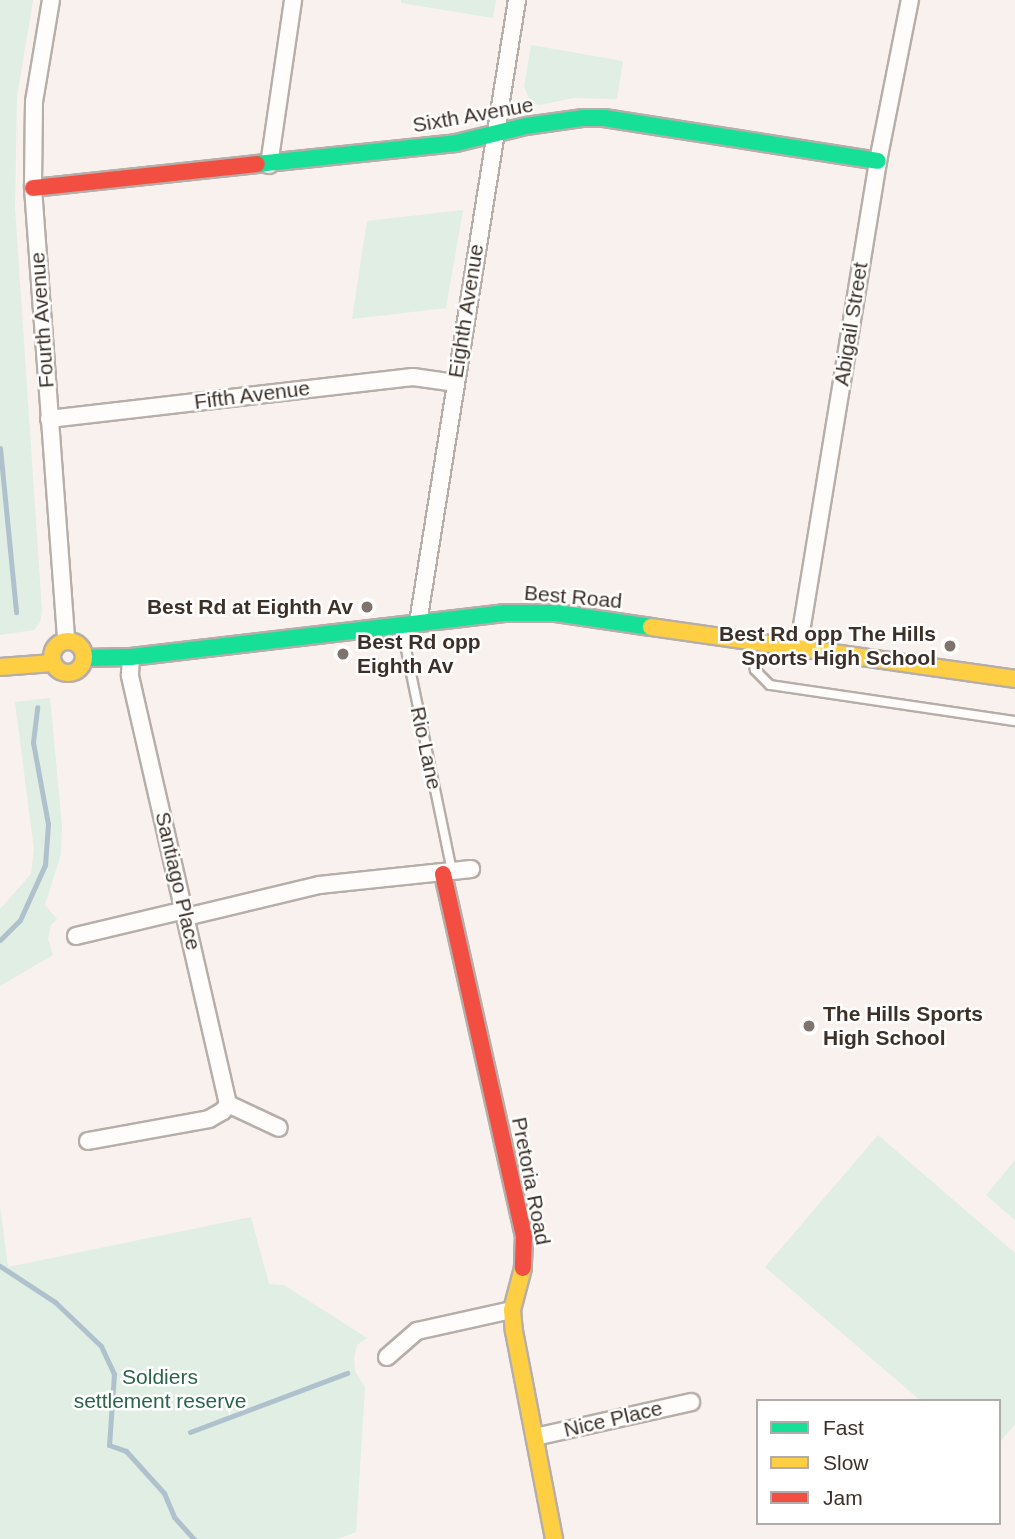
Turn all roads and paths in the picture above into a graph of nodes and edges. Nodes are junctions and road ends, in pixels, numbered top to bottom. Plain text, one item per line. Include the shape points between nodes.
1 (51, 0) edge
2 (293, 0) edge
3 (517, 0) edge
4 (910, 0) edge
5 (495, 136) junction
6 (878, 161) junction
7 (269, 166) junction
8 (33, 188) junction
9 (455, 383) junction
10 (48, 419) junction
11 (410, 623) junction
12 (66, 641) junction
13 (750, 642) junction
14 (798, 650) junction
15 (131, 657) junction
16 (84, 658) junction
17 (52, 663) junction
18 (0, 667) edge
19 (1015, 679) edge
20 (1015, 721) edge
21 (471, 869) dead end
22 (447, 873) junction
23 (186, 914) junction
24 (76, 936) dead end
25 (228, 1104) junction
26 (279, 1128) dead end
27 (88, 1141) dead end
28 (512, 1310) junction
29 (387, 1357) dead end
30 (691, 1402) dead end
31 (535, 1437) junction
32 (554, 1539) edge

1 - 8 street, Fourth Avenue via 34,102
2 - 7 street
3 - 5 street, Eighth Avenue
4 - 6 street, Abigail Street
5 - 6 street, Sixth Avenue via 526,126 604,118
5 - 7 street, Sixth Avenue
5 - 9 street, Eighth Avenue
6 - 14 street, Abigail Street
7 - 8 street, Sixth Avenue
8 - 10 street, Fourth Avenue
9 - 10 street, Fifth Avenue via 414,377
9 - 11 street, Eighth Avenue
10 - 12 street, Fourth Avenue
11 - 13 street, Best Road via 504,613 556,613
11 - 15 street, Best Road
11 - 22 lane, Rio Lane via 408,667
12 - 16 street via 79,645
12 - 17 street via 54,649
13 - 14 street, Best Road
13 - 20 lane via 755,670 770,685
14 - 19 street, Best Road
15 - 16 street, Best Road
15 - 23 street, Santiago Place via 131,675
16 - 17 street via 80,667 68,673
17 - 18 street
21 - 22 street
22 - 23 street via 319,886
22 - 28 street, Pretoria Road via 524,1235 524,1262
23 - 24 street
23 - 25 street, Santiago Place
25 - 26 street
25 - 27 street via 209,1119
28 - 29 street via 417,1331
28 - 31 street, Pretoria Road
30 - 31 street, Nice Place
31 - 32 street, Pretoria Road

